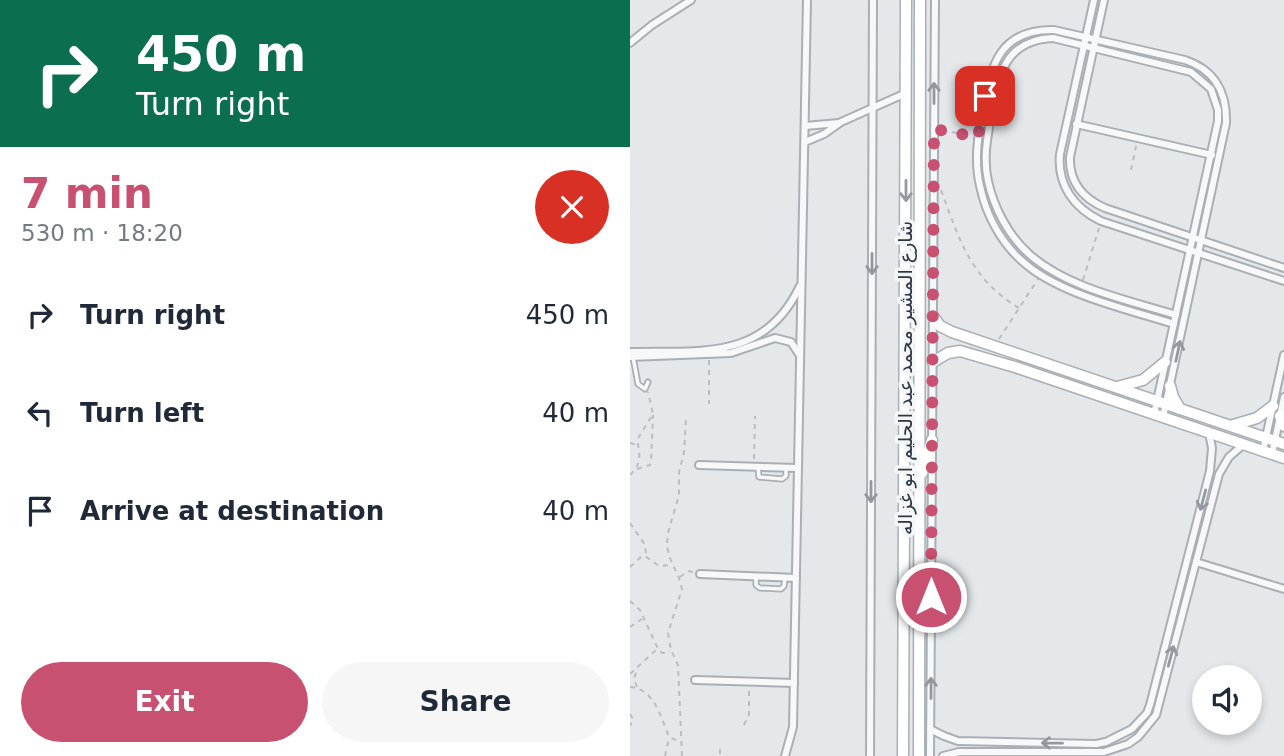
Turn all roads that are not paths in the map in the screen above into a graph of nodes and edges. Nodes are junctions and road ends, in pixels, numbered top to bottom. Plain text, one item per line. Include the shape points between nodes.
1 (691, 0) edge
2 (807, 0) edge
3 (873, 0) edge
4 (906, 0) edge
5 (920, 0) edge
6 (935, 0) edge
7 (1094, 0) edge
8 (1104, 0) edge
9 (1086, 37) junction
10 (1096, 39) junction
11 (630, 43) edge
12 (1084, 46) junction
13 (1094, 48) junction
14 (906, 93) junction
15 (873, 107) junction
16 (841, 122) junction
17 (1067, 122) junction
18 (1077, 124) junction
19 (805, 126) junction
20 (804, 142) junction
21 (1210, 155) junction
22 (1219, 157) junction
23 (1193, 238) junction
24 (1201, 241) junction
25 (1190, 249) junction
26 (1198, 252) junction
27 (1284, 268) edge
28 (802, 281) junction
29 (1284, 281) edge
30 (1176, 315) junction
31 (933, 316) junction
32 (1174, 324) junction
33 (631, 355) edge
34 (1019, 355) junction
35 (800, 356) junction
36 (1283, 361) edge
37 (933, 362) junction
38 (1166, 362) junction
39 (1015, 368) junction
40 (632, 371) edge
41 (648, 382) dead end
42 (1170, 386) junction
43 (1115, 387) junction
44 (1284, 397) edge
45 (1162, 403) junction
46 (1273, 406) junction
47 (1180, 409) junction
48 (1159, 416) junction
49 (1282, 421) edge
50 (1229, 425) junction
51 (1209, 433) junction
52 (932, 440) junction
53 (1275, 441) edge
54 (1244, 444) junction
55 (1267, 452) junction
56 (1284, 458) edge
57 (699, 465) dead end
58 (756, 467) junction
59 (786, 468) junction
60 (798, 468) junction
61 (919, 483) junction
62 (904, 537) junction
63 (918, 537) junction
64 (1196, 562) junction
65 (700, 574) road end
66 (756, 577) junction
67 (785, 578) junction
68 (796, 578) junction
69 (1284, 589) edge
70 (1177, 601) junction
71 (1185, 603) junction
72 (695, 680) dead end
73 (794, 683) junction
74 (930, 729) junction
75 (1132, 729) junction
76 (1138, 737) junction
77 (785, 756) edge
78 (870, 756) edge
79 (904, 756) edge
80 (919, 756) edge
81 (930, 756) edge
82 (943, 756) edge

1 - 11 street
2 - 19 street
3 - 15 street
4 - 14 street, شارع المشير محمد عبد الحليم ابو غزاله
5 - 61 street, شارع المشير محمد عبد الحليم ابو غزاله
31 -> 6 street
7 - 9 street
8 - 10 street
9 - 10 street
9 - 12 street
9 - 32 street via 1042,30 1020,36 1002,50 992,67 978,137 977,174 984,203 1010,248 1041,275 1071,290
10 - 13 street
10 - 22 street via 1195,63 1212,76 1226,110
12 - 13 street
12 - 17 street
12 - 30 street via 1043,39 1024,45 1009,58 998,79 987,139 985,161 993,199 1018,242 1051,270
13 - 18 street
13 - 21 street via 1183,68 1206,82 1218,110
14 - 15 street
14 -> 62 street, شارع المشير محمد عبد الحليم ابو غزاله
15 - 16 street
15 -> 78 street
16 - 19 street
16 - 20 street
17 - 18 street
17 - 25 street via 1059,165 1063,184 1080,208 1101,220
18 - 21 street
18 - 23 street via 1069,169 1086,197 1115,212
19 - 20 street
20 - 28 street
21 - 22 street
21 - 23 street
22 - 24 street
23 - 24 street
23 - 25 street
24 - 26 street
24 - 27 street
25 - 26 street
25 - 30 street
26 - 29 street
42 -> 26 street
28 - 33 street via 782,314 740,345
28 - 35 street
30 - 32 street
31 - 34 street via 948,331
31 - 37 street
32 - 38 street
33 - 35 street via 709,355 740,351 775,338 791,342
33 - 40 lane
34 - 39 street
34 - 43 street
35 - 60 street
36 - 46 street
37 - 39 street via 960,351
37 - 52 street
38 - 43 street via 1143,380
38 - 45 street
39 - 48 street
40 - 41 lane via 642,388 647,388
42 - 45 street
42 - 47 street
43 - 45 street
44 - 49 street
45 - 47 street
45 - 48 street
46 - 50 street via 1248,422
46 - 53 street
47 - 50 street
48 - 51 street
49 - 53 street
50 - 53 street
51 - 54 street
51 -> 70 street via 1210,471
52 - 61 street
74 -> 52 street
53 - 55 street
54 - 55 street
54 - 64 street via 1219,474
55 - 56 street
57 - 58 street
58 - 59 street
58 - 59 lane via 759,477 782,479
59 - 60 street
60 - 68 street
61 - 63 street, شارع المشير محمد عبد الحليم ابو غزاله
62 - 63 street
62 - 79 street, شارع المشير محمد عبد الحليم ابو غزاله
63 - 80 street, شارع المشير محمد عبد الحليم ابو غزاله
64 - 69 street
64 - 71 street
65 - 66 street
66 - 67 street
66 - 67 lane via 758,587 780,589
67 - 68 street
68 - 73 street
70 - 71 street
70 - 75 street via 1150,705
76 -> 71 street via 1156,715
72 - 73 street
73 - 77 street via 793,727
75 -> 74 street via 1096,744 958,741
74 - 81 street
75 - 76 street
76 - 82 street via 1104,752 959,752

